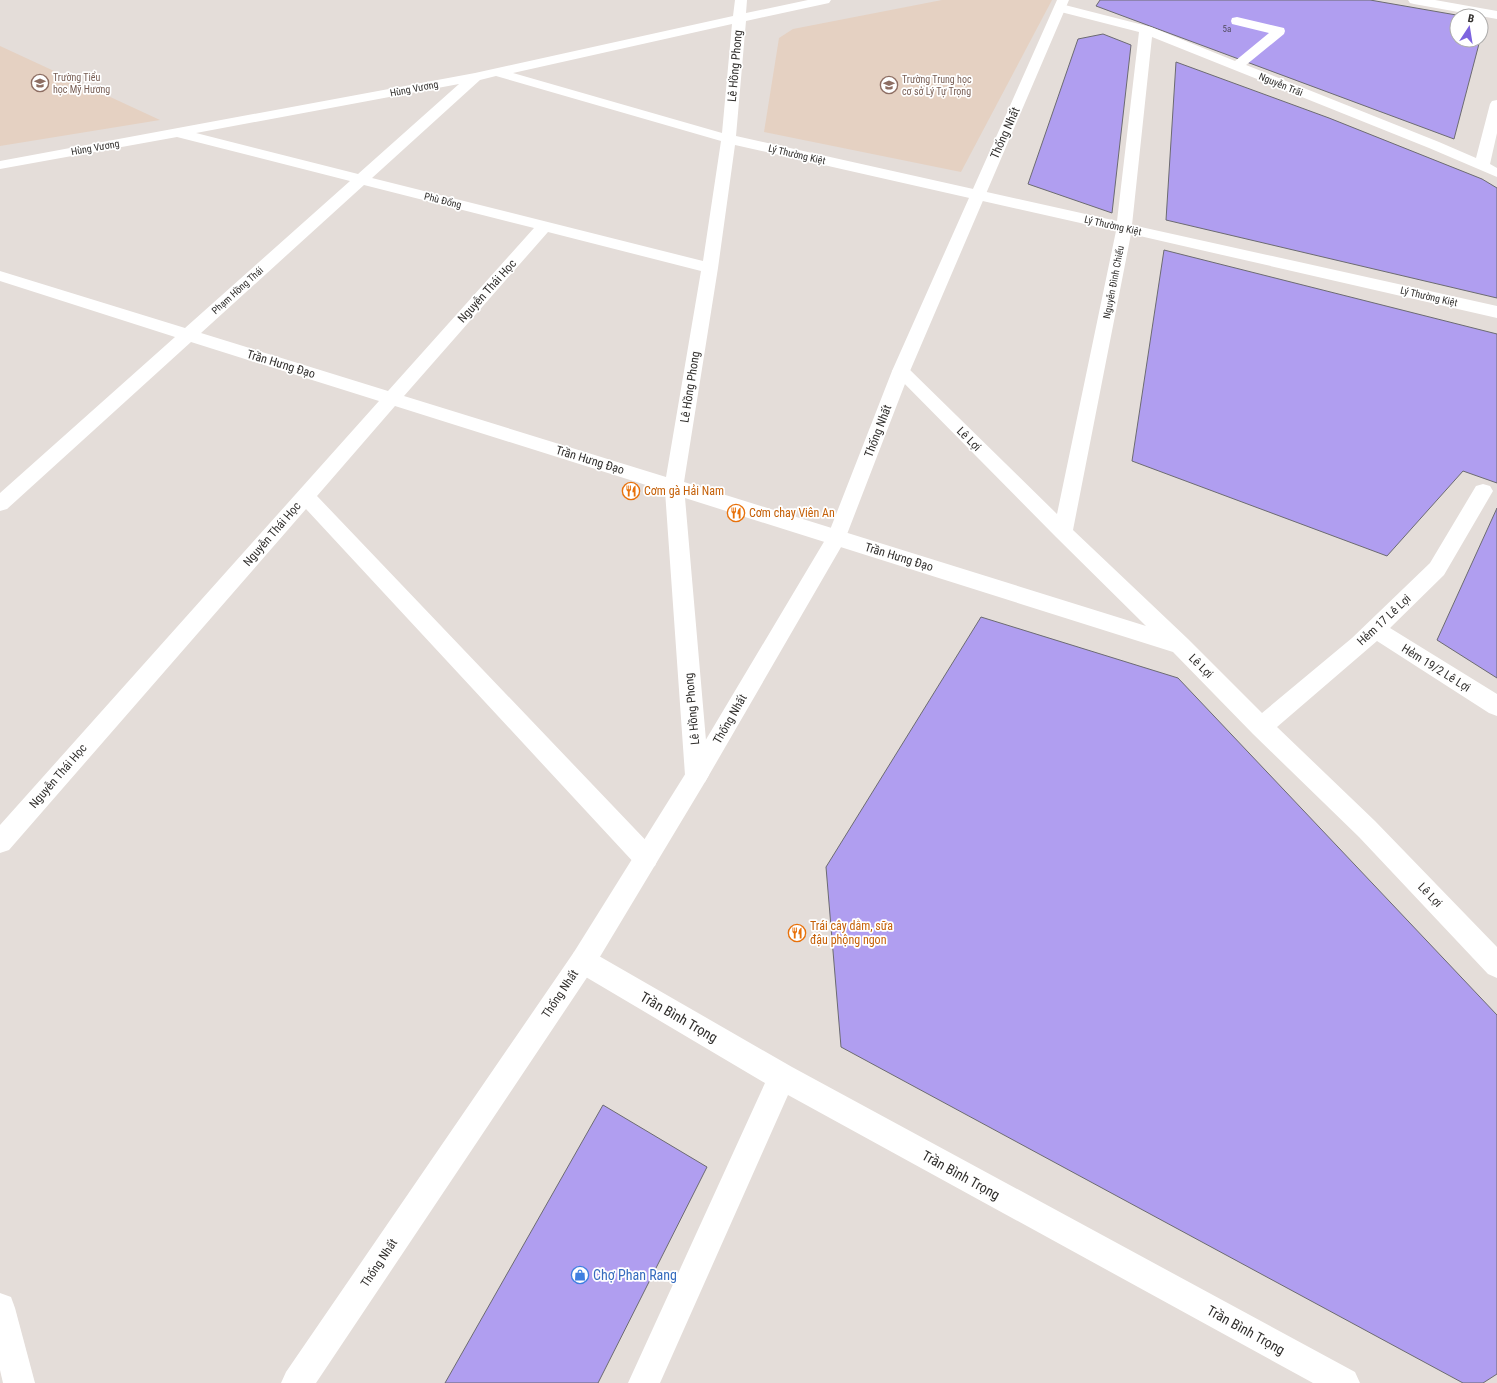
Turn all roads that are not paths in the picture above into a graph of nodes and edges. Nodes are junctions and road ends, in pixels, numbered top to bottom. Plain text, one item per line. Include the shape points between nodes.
1 (741, 0) edge
2 (825, 0) edge
3 (1414, 0) edge
4 (1062, 4) edge
5 (1497, 16) edge
6 (739, 18) junction
7 (1237, 21) dead end
8 (1146, 30) junction
9 (1237, 66) junction
10 (496, 72) junction
11 (475, 77) junction
12 (1497, 104) edge
13 (176, 132) junction
14 (729, 139) junction
15 (0, 165) edge
16 (1482, 166) junction
17 (1497, 174) edge
18 (361, 179) junction
19 (977, 195) junction
20 (544, 226) junction
21 (1124, 228) junction
22 (710, 268) junction
23 (0, 276) edge
24 (1497, 312) edge
25 (188, 335) junction
26 (901, 371) junction
27 (392, 399) junction
28 (674, 486) junction
29 (1483, 491) dead end
30 (306, 496) junction
31 (0, 504) edge
32 (1063, 532) junction
33 (837, 538) junction
34 (1375, 629) junction
35 (1180, 645) junction
36 (1497, 706) edge
37 (1261, 727) junction
38 (697, 775) junction
39 (0, 842) edge
40 (646, 858) junction
41 (583, 961) junction
42 (1497, 964) edge
43 (782, 1077) junction
44 (0, 1308) edge
45 (19, 1383) edge
46 (297, 1383) edge
47 (644, 1383) edge
48 (1344, 1383) edge

1 - 6 street, Lê Hồng Phong
2 - 6 street, Hùng Vương
3 - 5 street
4 - 8 street, Nguyễn Trãi
4 - 19 street, Thống Nhất
6 - 10 street, Hùng Vương
6 - 14 street, Lê Hồng Phong
7 - 9 street via 1279,31
8 - 9 street, Nguyễn Trãi
8 - 21 street, Nguyễn Đình Chiểu
9 - 16 street, Nguyễn Trãi
10 - 11 street, Hùng Vương
10 - 14 street, Lý Thường Kiệt
11 - 13 street, Hùng Vương
11 - 18 street, Phạm Hồng Thái
12 - 16 street
13 - 15 street, Hùng Vương
13 - 18 street, Phù Đổng
14 - 19 street, Lý Thường Kiệt
14 - 22 street, Lê Hồng Phong
16 - 17 street, Nguyễn Trãi
18 - 20 street, Phù Đổng
18 - 25 street, Phạm Hồng Thái
19 - 21 street, Lý Thường Kiệt
19 - 26 street, Thống Nhất
20 - 22 street, Phù Đổng
20 - 27 street, Nguyễn Thái Học
21 - 24 street, Lý Thường Kiệt
21 - 32 street, Nguyễn Đình Chiểu
22 - 28 street, Lê Hồng Phong
23 - 25 street, Trần Hưng Đạo
25 - 27 street, Trần Hưng Đạo
25 - 31 street, Phạm Hồng Thái
26 - 32 street, Lê Lợi
26 - 33 street, Thống Nhất
27 - 28 street, Trần Hưng Đạo
27 - 30 street, Nguyễn Thái Học
28 - 33 street, Trần Hưng Đạo
28 - 38 street, Lê Hồng Phong
29 - 34 street, Hẻm 17 Lê Lợi via 1437,569
30 - 39 street, Nguyễn Thái Học
30 - 40 street
32 - 35 street, Lê Lợi
33 - 35 street, Trần Hưng Đạo
33 - 38 street, Thống Nhất
34 - 36 street, Hẻm 19/2 Lê Lợi
34 - 37 street, Hẻm 17 Lê Lợi
35 - 37 street, Lê Lợi
37 - 42 street, Lê Lợi via 1367,829
38 - 40 street, Thống Nhất
40 - 41 street, Thống Nhất
41 - 43 street, Trần Bình Trọng
41 - 46 street, Thống Nhất
43 - 47 street
43 - 48 street, Trần Bình Trọng
44 - 45 street

